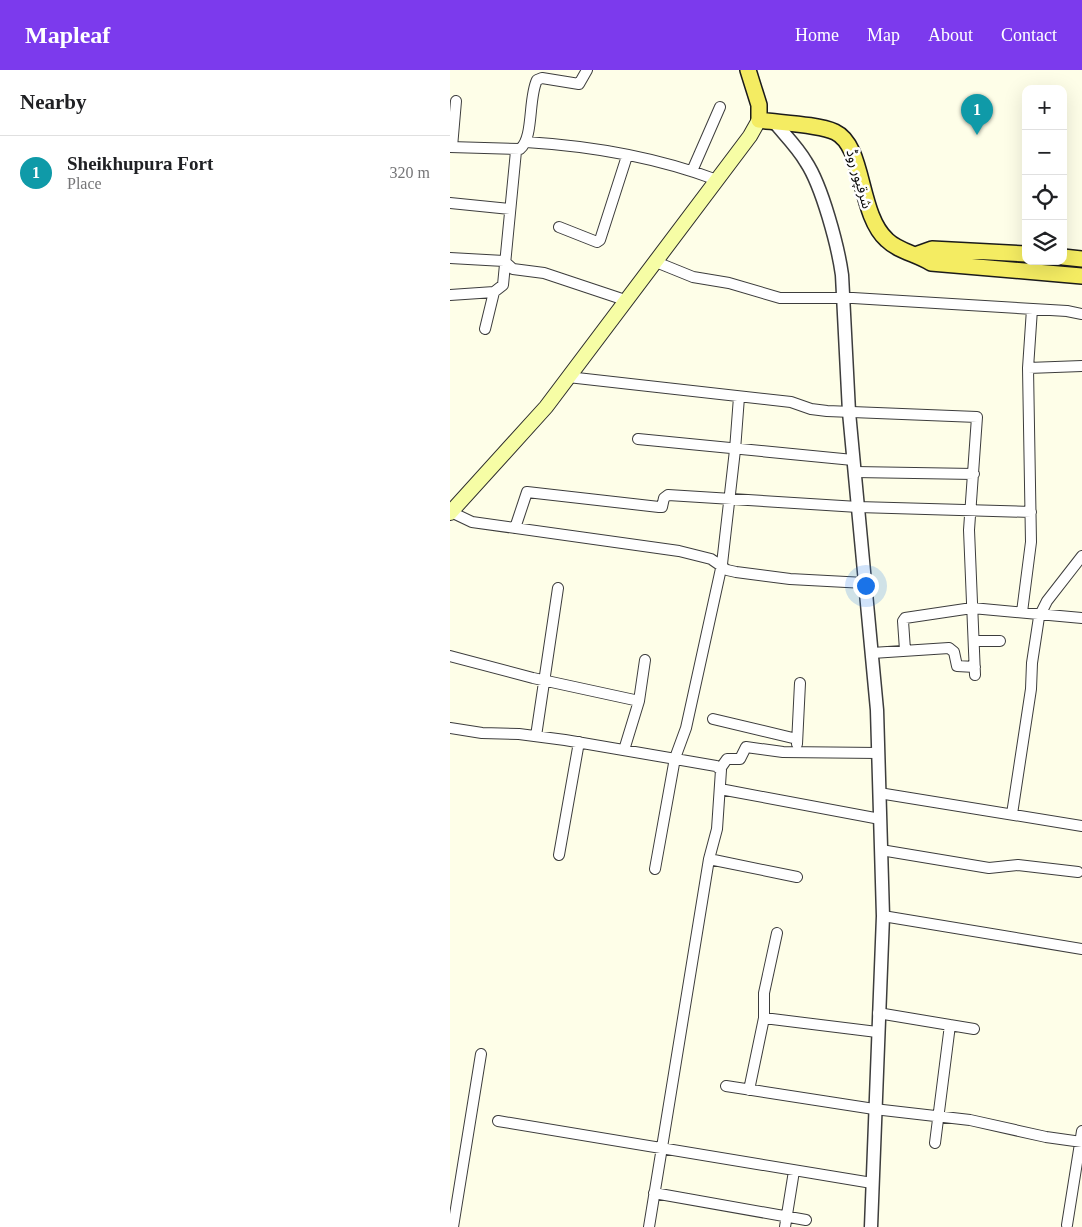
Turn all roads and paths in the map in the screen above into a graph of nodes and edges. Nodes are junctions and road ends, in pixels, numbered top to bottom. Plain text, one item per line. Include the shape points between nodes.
1 (587, 70) edge
2 (748, 70) edge
3 (456, 102) dead end
4 (720, 107) dead end
5 (759, 120) junction
6 (775, 123) junction
7 (526, 142) junction
8 (451, 147) edge
9 (516, 151) junction
10 (627, 156) junction
11 (692, 171) junction
12 (717, 180) junction
13 (450, 203) edge
14 (510, 210) junction
15 (559, 227) dead end
16 (918, 254) junction
17 (1022, 254) edge
18 (1067, 257) edge
19 (450, 258) edge
20 (1082, 259) edge
21 (504, 261) junction
22 (656, 262) junction
23 (1082, 276) edge
24 (494, 292) junction
25 (450, 295) edge
26 (843, 299) junction
27 (625, 300) junction
28 (1032, 309) junction
29 (1082, 314) edge
30 (485, 329) dead end
31 (1082, 366) edge
32 (1028, 368) junction
33 (568, 377) junction
34 (739, 397) junction
35 (849, 412) junction
36 (638, 439) dead end
37 (735, 450) junction
38 (854, 466) junction
39 (974, 474) junction
40 (730, 499) junction
41 (858, 506) junction
42 (971, 509) junction
43 (451, 512) edge
44 (1031, 512) junction
45 (515, 528) junction
46 (1082, 556) edge
47 (722, 564) junction
48 (1077, 569) edge
49 (865, 583) junction
50 (558, 588) dead end
51 (972, 608) junction
52 (1022, 612) junction
53 (1041, 614) junction
54 (1082, 618) edge
55 (974, 640) junction
56 (1000, 640) dead end
57 (905, 650) junction
58 (872, 653) junction
59 (450, 656) edge
60 (646, 660) dead end
61 (544, 681) junction
62 (800, 682) dead end
63 (640, 701) junction
64 (713, 719) dead end
65 (450, 728) edge
66 (536, 736) junction
67 (797, 739) junction
68 (579, 742) junction
69 (624, 750) junction
70 (797, 752) junction
71 (878, 753) junction
72 (675, 758) junction
73 (720, 769) junction
74 (720, 789) junction
75 (879, 793) junction
76 (1012, 814) junction
77 (880, 819) junction
78 (1082, 826) edge
79 (881, 850) junction
80 (559, 855) dead end
81 (709, 859) junction
82 (655, 869) dead end
83 (1078, 872) dead end
84 (797, 877) dead end
85 (883, 916) junction
86 (777, 933) dead end
87 (1082, 949) edge
88 (878, 1013) junction
89 (764, 1018) junction
90 (950, 1025) junction
91 (974, 1029) dead end
92 (877, 1032) junction
93 (481, 1054) dead end
94 (726, 1086) dead end
95 (749, 1090) junction
96 (874, 1110) junction
97 (938, 1115) junction
98 (498, 1121) dead end
99 (1081, 1138) edge
100 (935, 1143) dead end
101 (662, 1150) junction
102 (794, 1171) junction
103 (872, 1183) junction
104 (654, 1193) junction
105 (806, 1220) dead end
106 (786, 1222) edge
107 (1067, 1225) dead end
108 (453, 1227) edge
109 (649, 1227) edge
110 (871, 1227) edge

1 - 7 street via 578,84 537,80
2 - 5 main road via 759,105
3 - 8 street
4 - 11 street
5 - 6 main road, شرقپور روڈ
5 - 12 main road
6 - 16 main road, شرقپور روڈ via 822,128 845,139 853,154 869,214 879,231 897,248
6 - 26 street via 806,161 816,181 840,257
7 - 9 street
7 - 10 street via 570,144
8 - 9 street
9 - 14 street
10 - 11 street
10 - 15 street via 600,240 597,242
11 - 12 street
12 - 22 main road
13 - 14 street
14 - 21 street
16 - 17 main road via 932,248
16 - 23 main road, شرقپور روڈ via 931,263
18 - 20 main road
19 - 21 street
21 - 24 street via 502,285
21 - 27 street via 513,269 544,274
22 - 26 street via 693,277 729,283 780,298
22 - 27 main road
24 - 25 street
24 - 30 street
26 - 28 street
26 - 35 street
27 - 33 main road
28 - 29 street
28 - 32 street
31 - 32 street
32 - 44 street
33 - 34 street
33 - 43 main road via 546,407
34 - 35 street
34 - 37 street
35 - 38 street
35 - 39 street via 976,416
36 - 37 street
37 - 38 street
37 - 40 street
38 - 39 street
38 - 41 street
39 - 42 street
40 - 41 street
40 - 45 street via 668,495 659,507 527,492
40 - 47 street
41 - 42 street
41 - 49 street
42 - 44 street
42 - 51 street
43 - 45 street via 472,522
44 - 52 street via 1031,542
45 - 47 street via 664,548
46 - 48 street
47 - 49 street via 730,571 769,577
47 - 72 street via 686,728
48 - 53 street via 1047,601
49 - 58 street
50 - 61 street
51 - 52 street
51 - 55 street
51 - 57 street via 904,619
52 - 53 street
53 - 54 street
53 - 76 street
55 - 56 street
55 - 57 street via 975,671 957,666 951,649
57 - 58 street
58 - 71 street
59 - 61 street
60 - 63 street
61 - 63 street
61 - 66 street
62 - 67 street
63 - 69 street
64 - 67 street
65 - 66 street
66 - 68 street
67 - 70 street
68 - 69 street
68 - 80 street
69 - 72 street
70 - 71 street
70 - 73 street via 746,747 740,759 728,758
71 - 75 street
72 - 73 street
72 - 82 street
73 - 74 street
74 - 77 street
74 - 81 street via 718,830
75 - 76 street
75 - 77 street
76 - 78 street
77 - 79 street
79 - 83 street via 989,868 1018,865
79 - 85 street
81 - 84 street
81 - 101 street
85 - 87 street
85 - 88 street
86 - 89 street via 764,993
88 - 90 street
88 - 92 street
89 - 92 street
89 - 95 street
90 - 91 street
90 - 97 street
92 - 96 street
93 - 108 street
94 - 95 street
95 - 96 street
96 - 97 street
96 - 103 street
97 - 99 street via 995,1124 1046,1137
97 - 100 street
98 - 101 street
99 - 107 street
101 - 102 street
101 - 104 street
102 - 103 street
102 - 106 street
103 - 110 street
104 - 106 street
104 - 109 street
105 - 106 street

